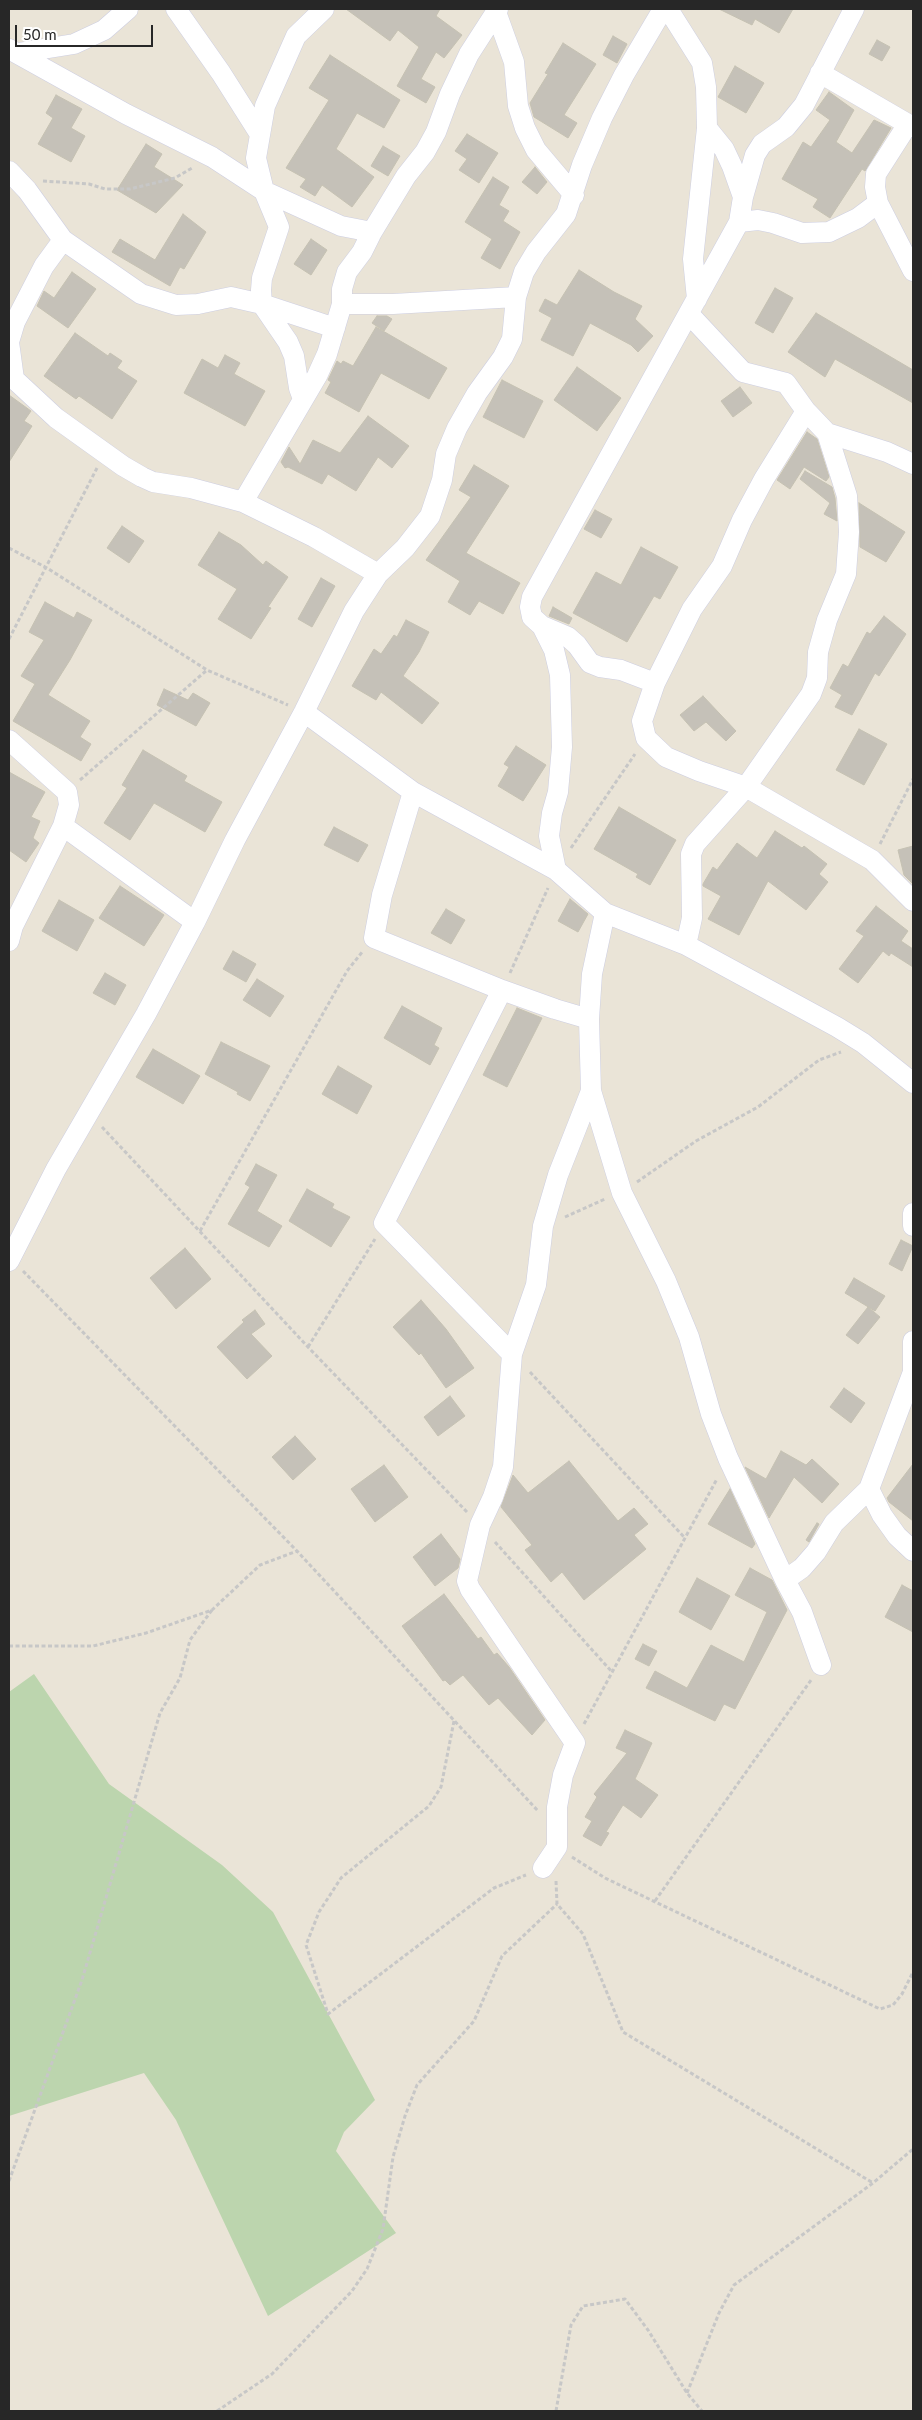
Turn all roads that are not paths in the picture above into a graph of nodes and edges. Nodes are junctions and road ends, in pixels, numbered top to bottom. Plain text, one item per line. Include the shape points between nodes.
1 (128, 9) edge
2 (176, 9) edge
3 (324, 9) edge
4 (663, 9) edge
5 (668, 9) edge
6 (854, 9) edge
7 (497, 10) edge
8 (13, 51) edge
9 (820, 73) junction
10 (911, 125) edge
11 (707, 128) junction
12 (260, 133) junction
13 (12, 174) edge
14 (264, 191) junction
15 (574, 195) junction
16 (743, 197) junction
17 (878, 203) junction
18 (738, 222) junction
19 (372, 232) junction
20 (63, 240) junction
21 (913, 271) edge
22 (516, 297) junction
23 (262, 304) junction
24 (342, 304) junction
25 (693, 307) junction
26 (335, 328) junction
27 (11, 379) edge
28 (303, 398) junction
29 (806, 411) junction
30 (826, 432) junction
31 (913, 464) edge
32 (242, 502) junction
33 (378, 574) junction
34 (542, 626) junction
35 (654, 683) junction
36 (304, 712) junction
37 (9, 740) edge
38 (746, 787) junction
39 (413, 792) junction
40 (63, 826) junction
41 (556, 870) junction
42 (913, 901) edge
43 (605, 913) junction
44 (195, 922) junction
45 (9, 941) edge
46 (686, 945) junction
47 (502, 990) junction
48 (590, 1018) junction
49 (909, 1073) edge
50 (591, 1091) junction
51 (913, 1213) edge
52 (913, 1226) edge
53 (9, 1259) edge
54 (913, 1341) edge
55 (512, 1354) junction
56 (913, 1373) edge
57 (869, 1489) junction
58 (913, 1551) edge
59 (786, 1580) junction
60 (822, 1665) road end
61 (543, 1868) road end

1 - 8 street via 104,30 74,44
2 - 12 street
3 - 12 street via 296,36 265,106
4 - 15 street via 602,118 582,165
5 - 11 street via 702,63
6 - 9 street
7 - 15 street via 514,62 518,106 525,128 536,150
7 - 19 street via 469,54 436,132
8 - 14 street via 212,157
9 - 10 street
9 - 16 street via 804,104 786,127 758,150
10 - 17 street via 876,174
11 - 16 street via 724,149
11 - 25 street via 693,259
12 - 14 street via 256,158
13 - 20 street
14 - 19 street via 341,226
14 - 23 street via 279,227 261,284
15 - 22 street via 566,214 524,272
16 - 18 street
17 - 18 street via 858,218 829,232 802,233 758,220
17 - 21 street
18 - 25 street
19 - 24 street via 347,272
20 - 23 street via 141,294 176,305 231,297
20 - 27 street via 44,266 15,322 9,342
22 - 24 street
22 - 33 street via 512,340 457,428 446,454 442,480 430,516 406,548
23 - 26 street
23 - 28 street via 288,342
24 - 26 street
25 - 29 street via 743,372 786,383
25 - 34 street via 532,597 532,617
26 - 28 street via 317,376
27 - 32 street via 56,418 123,466 153,482
28 - 32 street
29 - 30 street
29 - 35 street via 751,504 722,566 692,609
30 - 31 street
30 - 38 street via 847,496 846,574 827,620 811,694
32 - 33 street via 314,536
33 - 36 street via 354,611
34 - 35 street via 568,637 590,663 622,670
34 - 41 street via 554,650 560,675 562,747 558,792 549,836
35 - 38 street via 642,721 646,738 666,756
36 - 39 street
36 - 44 street
37 - 40 street via 67,792 69,805
38 - 42 street via 872,860
38 - 46 street via 695,844 691,854 692,918
39 - 41 street
39 - 47 street via 382,895 374,938
40 - 44 street
40 - 45 street via 13,926
41 - 43 street
43 - 46 street
43 - 48 street via 592,974
44 - 53 street
46 - 49 street
47 - 48 street
47 - 55 street via 384,1223
48 - 50 street
50 - 55 street via 558,1175 544,1226 536,1285
50 - 59 street via 622,1193 666,1281 689,1337 711,1414 728,1458
51 - 52 street
54 - 56 street
55 - 61 street via 503,1467 480,1525 468,1574 470,1589 575,1743 563,1775 557,1807 557,1847
56 - 57 street
57 - 58 street via 882,1515
57 - 59 street via 834,1523 802,1568
59 - 60 street

